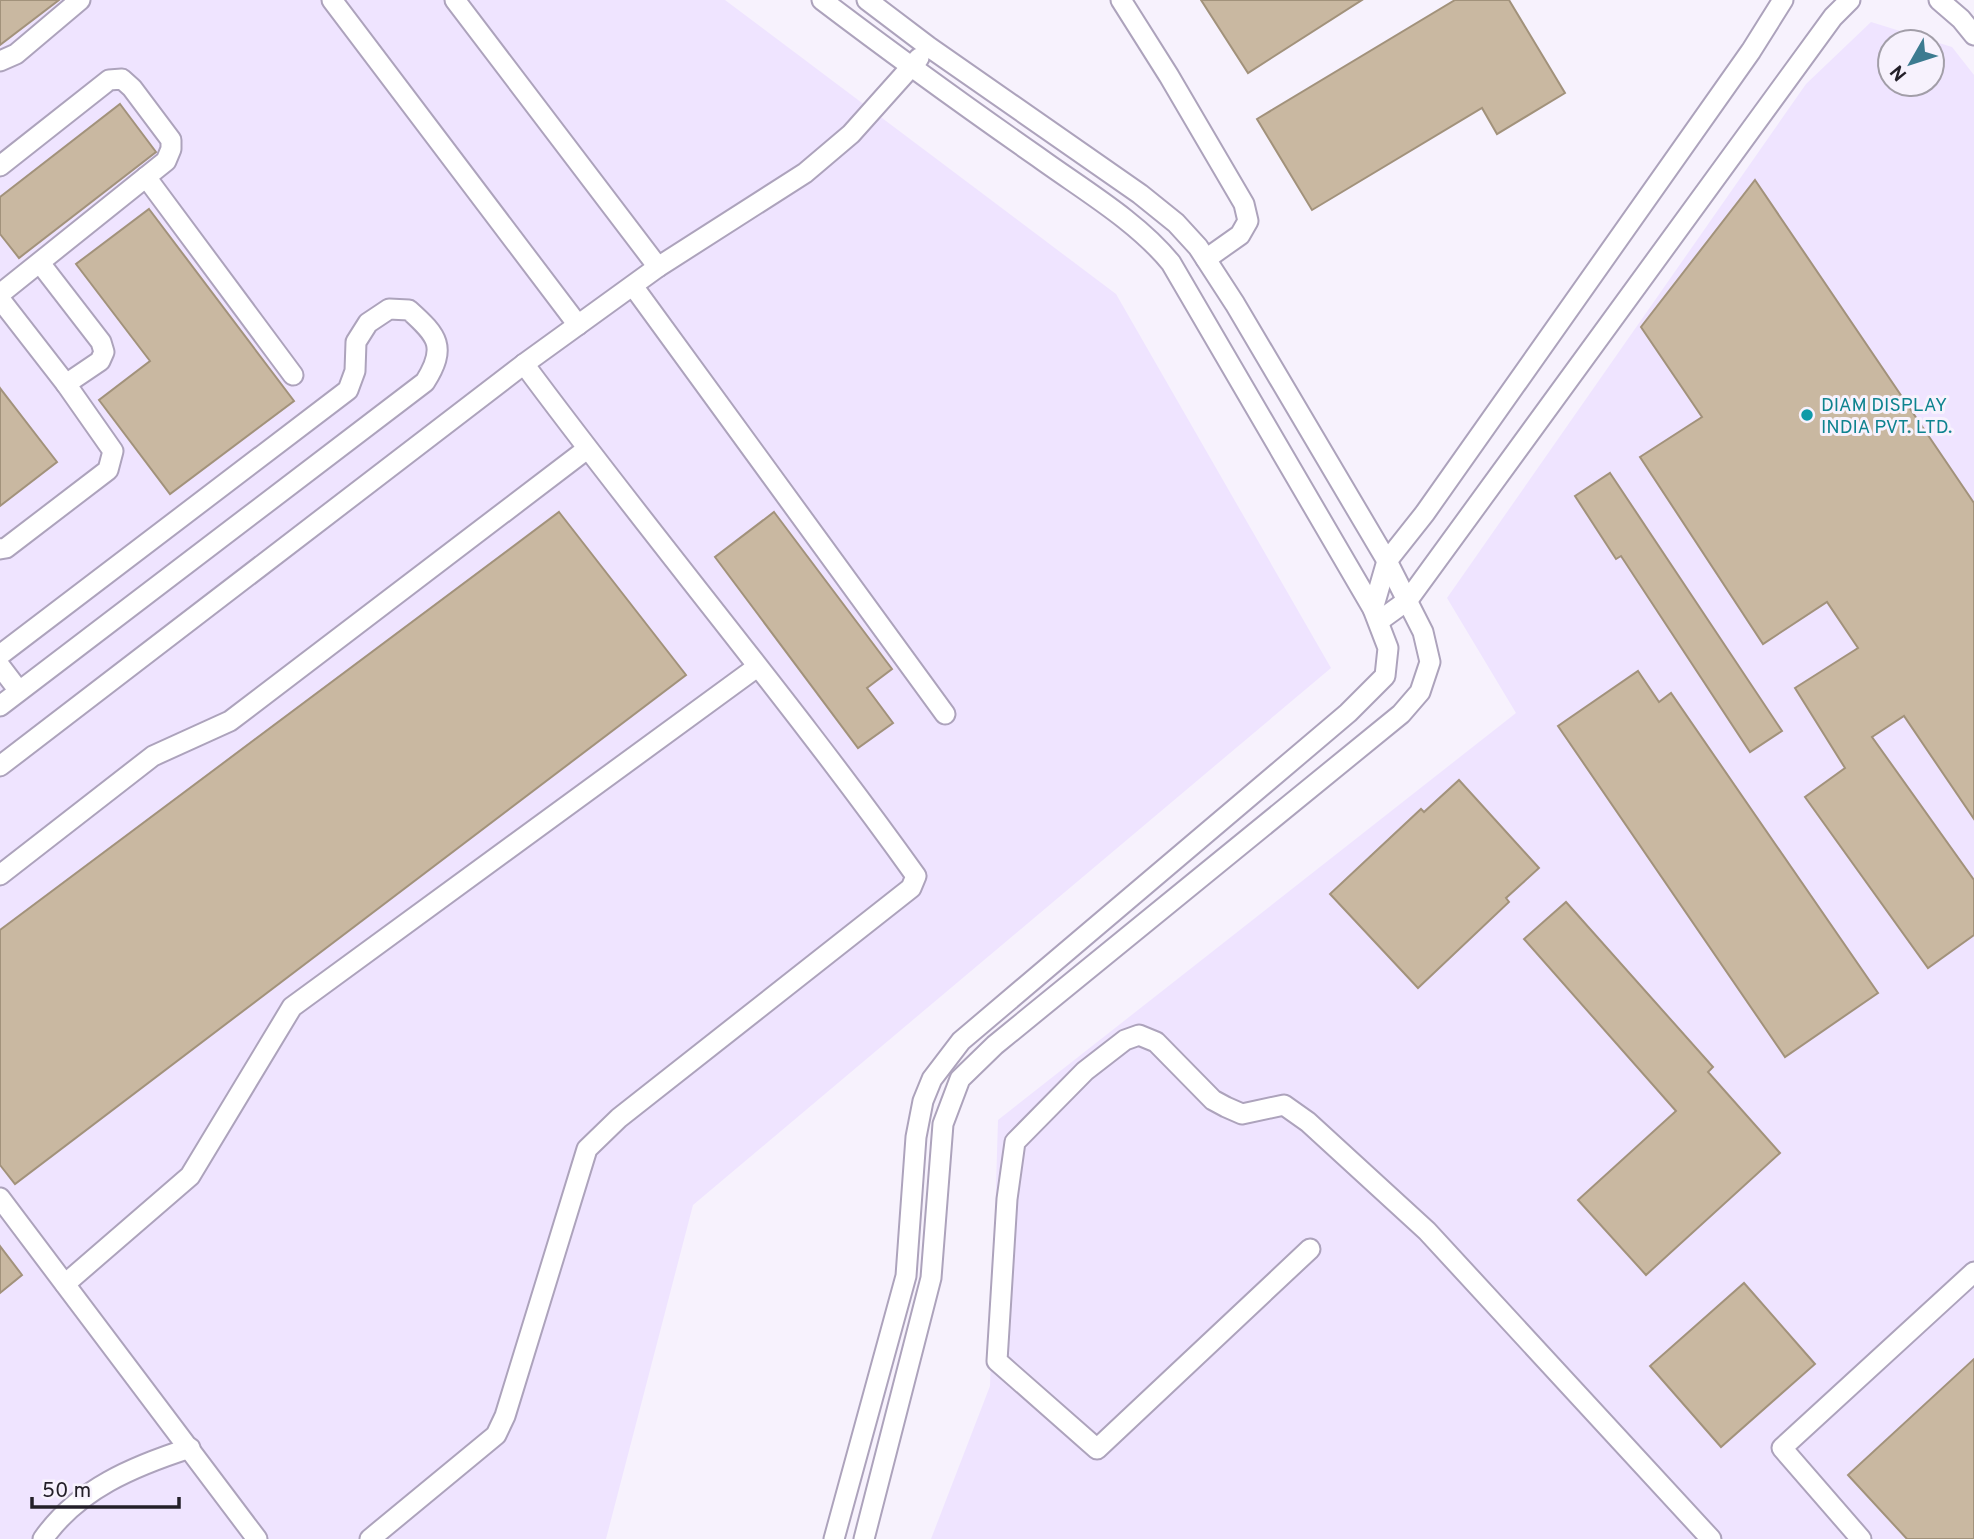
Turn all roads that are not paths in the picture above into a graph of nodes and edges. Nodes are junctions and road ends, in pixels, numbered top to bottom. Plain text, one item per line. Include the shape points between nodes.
1 (80, 0) edge
2 (332, 0) edge
3 (455, 0) edge
4 (822, 0) edge
5 (867, 0) edge
6 (1121, 0) edge
7 (1783, 0) edge
8 (1850, 0) edge
9 (1939, 0) edge
10 (1974, 36) edge
11 (929, 47) junction
12 (0, 61) edge
13 (910, 67) junction
14 (0, 166) edge
15 (146, 177) junction
16 (1206, 259) junction
17 (40, 263) junction
18 (659, 267) junction
19 (633, 286) junction
20 (0, 297) edge
21 (578, 325) junction
22 (524, 364) junction
23 (293, 375) dead end
24 (66, 384) junction
25 (587, 449) junction
26 (0, 549) edge
27 (1387, 561) junction
28 (1408, 600) junction
29 (1376, 615) junction
30 (0, 656) edge
31 (0, 666) edge
32 (757, 667) junction
33 (19, 691) junction
34 (0, 706) edge
35 (945, 714) dead end
36 (0, 766) edge
37 (0, 875) edge
38 (0, 1198) edge
39 (1310, 1249) dead end
40 (1974, 1272) edge
41 (65, 1284) junction
42 (190, 1448) junction
43 (43, 1539) edge
44 (257, 1539) edge
45 (370, 1539) edge
46 (834, 1539) edge
47 (864, 1539) edge
48 (1711, 1539) edge
49 (1861, 1539) edge

1 - 12 street via 16,54
2 - 21 street
3 - 18 street
4 - 13 street
5 - 11 street
6 - 16 street via 1244,204 1248,221 1240,235
7 - 27 street
8 - 28 street via 1833,17
9 - 10 street
11 - 13 street
11 - 16 street via 1140,194 1176,223
13 - 18 street via 851,134 805,173
13 - 29 street via 1158,246
14 - 15 street via 109,80 122,79 171,140 166,161
15 - 17 street
15 - 23 street
16 - 27 street
17 - 20 street
17 - 24 street via 104,352 100,360
18 - 19 street
19 - 21 street
19 - 35 street
20 - 24 street
21 - 22 street
22 - 25 street
22 - 36 street
24 - 26 street via 113,451 108,470
25 - 32 street
25 - 37 street via 230,720 153,756
27 - 28 street
27 - 29 street
28 - 29 street
28 - 47 street via 1430,662 1420,692 1401,714 995,1045 960,1079 943,1124 931,1278
29 - 46 street via 1388,648 1385,676 1349,713 961,1041 932,1079 916,1137 906,1276
30 - 33 street via 348,390 355,371 356,342 368,323 389,310 409,310 427,326 438,346 437,364 425,382
31 - 33 street
32 - 41 street via 292,1007 190,1177
32 - 45 street via 916,876 911,888 619,1118 587,1149 496,1435
33 - 34 street
38 - 41 street
39 - 48 street via 1097,1449 997,1361 1015,1142 1085,1071 1125,1040 1139,1035 1156,1042 1213,1100 1242,1114 1284,1105 1326,1138 1427,1231
40 - 49 street via 1782,1448
41 - 42 street
42 - 43 street via 145,1462 104,1482
42 - 44 street

